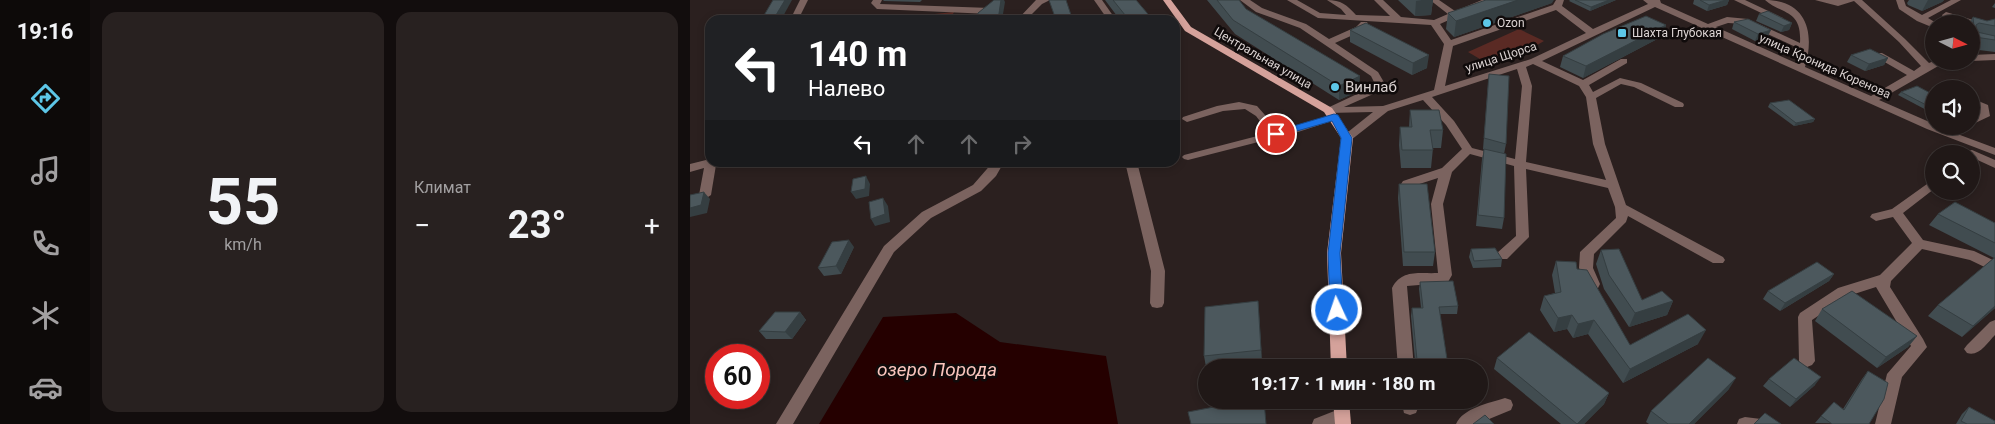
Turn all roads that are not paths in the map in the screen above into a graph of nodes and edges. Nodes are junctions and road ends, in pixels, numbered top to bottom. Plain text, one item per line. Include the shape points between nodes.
1 (804, 0) edge
2 (878, 0) edge
3 (1098, 0) edge
4 (1167, 0) edge
5 (1244, 0) edge
6 (1291, 0) edge
7 (1331, 0) edge
8 (1378, 0) edge
9 (1434, 0) edge
10 (1489, 0) edge
11 (1738, 0) edge
12 (1769, 0) edge
13 (1819, 0) edge
14 (1850, 0) edge
15 (1857, 0) edge
16 (1900, 0) edge
17 (1957, 0) edge
18 (1041, 1) edge
19 (1655, 1) edge
20 (1559, 3) edge
21 (997, 4) edge
22 (990, 11) junction
23 (1453, 14) junction
24 (796, 15) edge
25 (985, 15) edge
26 (1026, 15) edge
27 (1108, 15) edge
28 (1178, 15) edge
29 (1180, 18) edge
30 (1354, 18) junction
31 (1369, 18) junction
32 (1398, 19) junction
33 (1920, 19) junction
34 (1435, 22) junction
35 (1925, 22) edge
36 (1995, 23) edge
37 (1980, 24) edge
38 (1710, 27) junction
39 (1806, 30) junction
40 (1594, 34) junction
41 (1329, 43) junction
42 (1449, 44) junction
43 (1805, 48) junction
44 (1879, 55) edge
45 (1995, 57) edge
46 (1980, 58) edge
47 (1534, 61) junction
48 (1624, 61) dead end
49 (1925, 64) edge
50 (1521, 65) junction
51 (1800, 65) junction
52 (1925, 68) edge
53 (1914, 75) junction
54 (1583, 84) junction
55 (1439, 90) junction
56 (1424, 95) junction
57 (1591, 97) junction
58 (1872, 100) junction
59 (1679, 105) dead end
60 (1980, 105) edge
61 (1384, 109) junction
62 (1331, 113) junction
63 (1187, 118) dead end
64 (1980, 118) edge
65 (1925, 123) edge
66 (1276, 134) junction
67 (1949, 135) edge
68 (1346, 138) junction
69 (1964, 145) edge
70 (1468, 150) junction
71 (1980, 151) edge
72 (1995, 152) edge
73 (1980, 155) edge
74 (1188, 157) dead end
75 (1520, 164) junction
76 (1995, 164) edge
77 (705, 165) edge
78 (711, 167) edge
79 (996, 167) edge
80 (1132, 167) edge
81 (690, 168) edge
82 (1446, 172) junction
83 (1407, 184) edge
84 (1612, 185) junction
85 (1925, 190) edge
86 (705, 195) edge
87 (1620, 207) junction
88 (1896, 212) junction
89 (1876, 217) dead end
90 (1919, 244) junction
91 (1502, 256) edge
92 (1718, 260) dead end
93 (1995, 267) edge
94 (1885, 278) junction
95 (1598, 298) edge
96 (1157, 303) dead end
97 (1995, 326) edge
98 (1972, 349) dead end
99 (1339, 359) edge
100 (1405, 359) edge
101 (1807, 361) dead end
102 (1505, 405) dead end
103 (1342, 413) edge
104 (784, 424) edge
105 (1320, 424) edge
106 (1464, 424) edge
107 (1745, 424) edge
108 (1755, 424) edge
109 (1883, 424) edge

1 - 24 street
2 - 22 street via 877,6
3 - 27 street
4 - 28 main road, Центральная улица
5 - 41 street via 1259,10 1303,26
6 - 30 street via 1318,15
7 - 30 street
8 - 32 street
9 - 23 street
10 - 23 street
11 - 39 street
12 - 39 street via 1793,12
13 - 14 street via 1838,3
15 - 49 street via 1916,52
16 - 33 street via 1902,7
17 - 33 street
18 - 26 street
19 - 38 street, улица Кронида Коренова
19 - 40 street, улица Щорса
20 - 40 street
20 - 42 street
21 - 22 street
22 - 25 street
23 - 34 street
29 - 62 main road, Центральная улица via 1188,29
30 - 31 street
31 - 32 street
31 - 41 street via 1359,29
32 - 34 street
33 - 35 street
34 - 42 street
36 - 37 street
38 - 43 street via 1727,20 1748,22
38 - 51 street, улица Кронида Коренова
39 - 43 street
40 - 47 street, улица Щорса
41 - 62 street via 1375,74 1380,84
42 - 55 street
43 - 51 street
44 - 53 street
45 - 46 street
47 - 50 street, улица Щорса
47 - 54 street
48 - 54 street
50 - 55 street, улица Щорса
50 - 75 street via 1528,86
51 - 58 street, улица Кронида Коренова
52 - 53 street
53 - 58 street
54 - 57 street
55 - 56 street, улица Щорса
56 - 61 street, улица Щорса
56 - 70 street via 1450,123
57 - 59 street via 1620,81 1637,85
57 - 84 street via 1599,144
58 - 65 street, улица Кронида Коренова
60 - 64 street via 1984,107 1985,116
61 - 62 street
61 - 68 street, улица Щорса
62 - 66 street
62 - 68 main road
63 - 66 street via 1246,105 1253,108
66 - 74 street
67 - 69 street, улица Кронида Коренова
68 - 99 main road via 1334,253
70 - 75 street
70 - 82 street
71 - 72 street, улица Кронида Коренова
73 - 76 street
75 - 84 street
75 - 91 street via 1522,237
77 - 81 street
78 - 86 street
79 - 104 street via 986,183 932,211 889,249
80 - 96 street via 1158,271
82 - 83 street
82 - 100 street via 1437,204 1446,275 1402,282
84 - 87 street
85 - 88 street
87 - 92 street
87 - 95 street via 1622,219 1587,252 1586,268
88 - 89 street
88 - 90 street
90 - 93 street via 1974,256
90 - 94 street
94 - 101 street via 1843,292 1805,317
94 - 109 street via 1882,287 1919,348 1895,374
97 - 98 street
102 - 106 street via 1477,415
103 - 105 street
107 - 108 street

